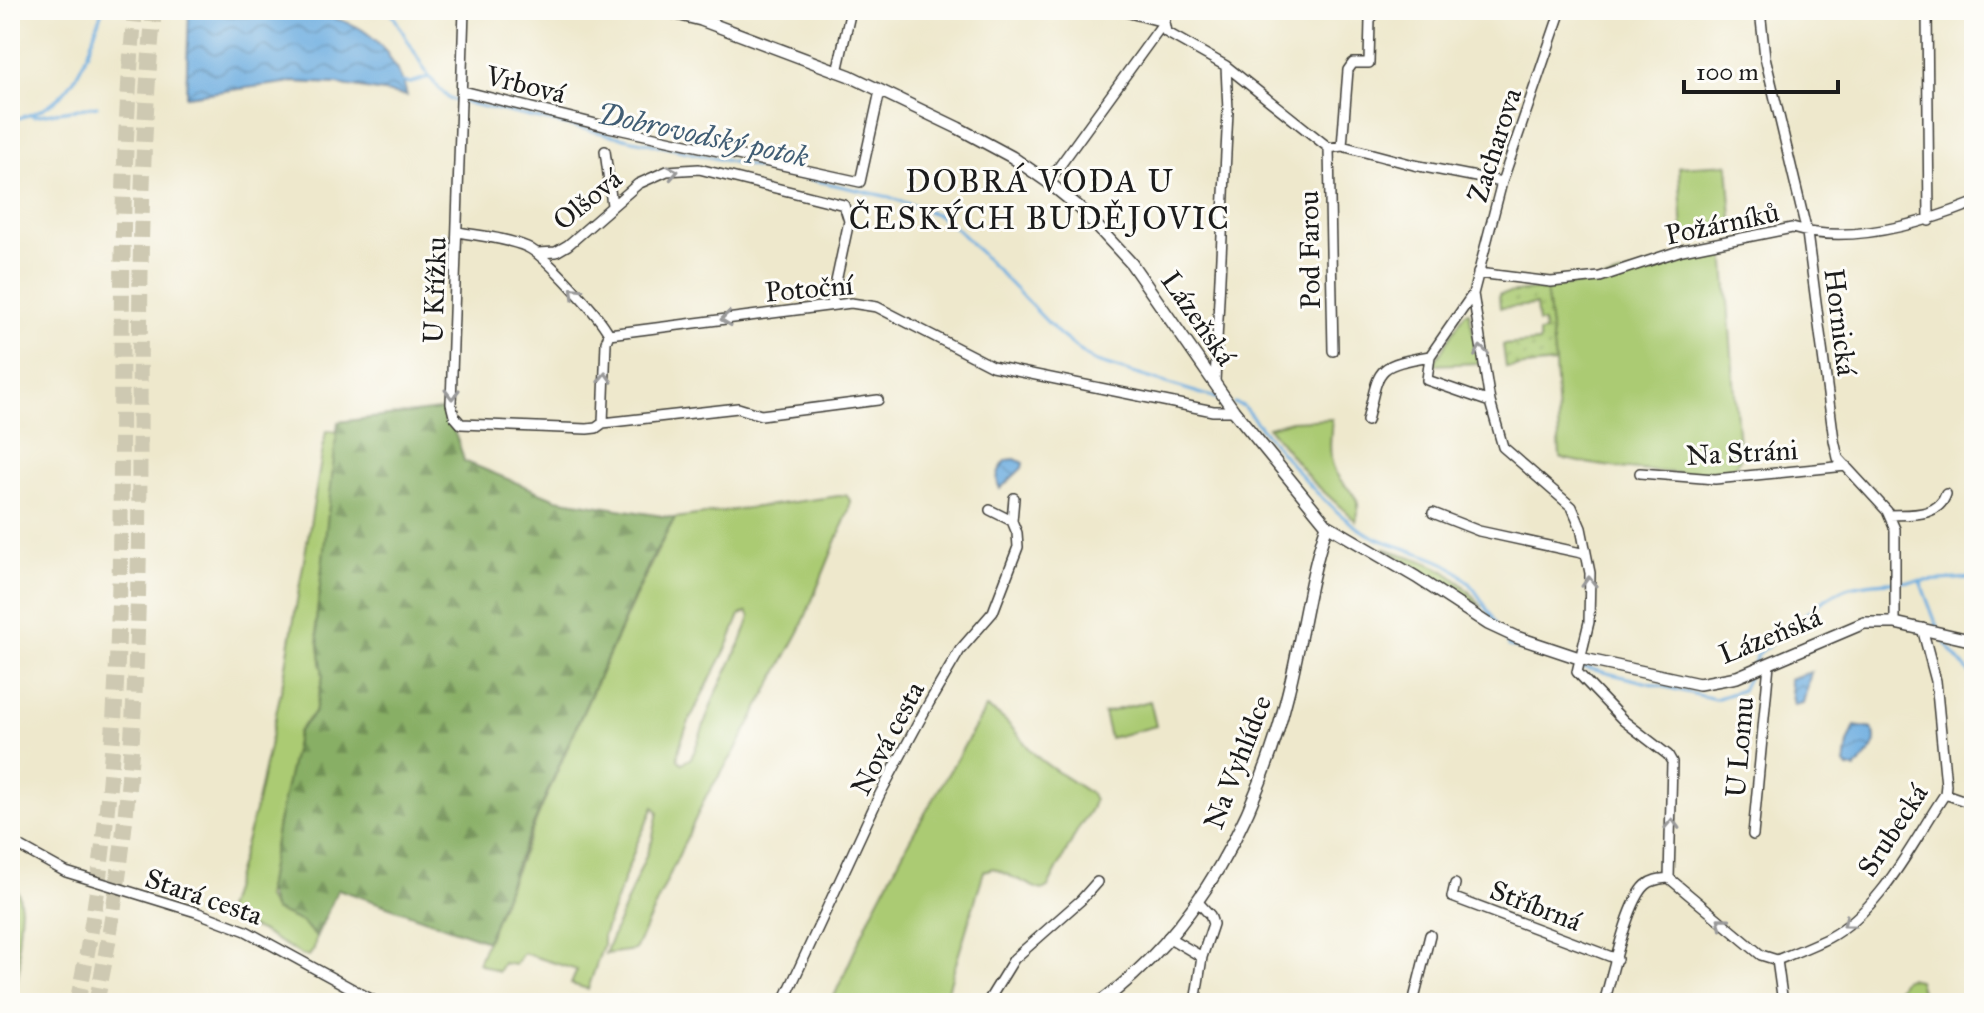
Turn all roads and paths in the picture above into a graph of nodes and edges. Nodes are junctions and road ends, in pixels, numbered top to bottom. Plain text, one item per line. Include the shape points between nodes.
1 (464, 10) edge
2 (661, 10) edge
3 (851, 10) edge
4 (1118, 10) edge
5 (1168, 10) edge
6 (1379, 10) edge
7 (1561, 10) edge
8 (1760, 10) edge
9 (1949, 10) edge
10 (1927, 11) edge
11 (1164, 22) junction
12 (1226, 66) junction
13 (837, 72) junction
14 (880, 91) junction
15 (463, 92) junction
16 (1342, 146) junction
17 (1329, 148) junction
18 (605, 151) dead end
19 (1048, 182) junction
20 (1502, 182) junction
21 (1974, 203) edge
22 (612, 205) junction
23 (1929, 221) junction
24 (458, 232) junction
25 (1807, 233) junction
26 (538, 253) junction
27 (1478, 273) junction
28 (1473, 294) junction
29 (831, 305) junction
30 (609, 334) junction
31 (1333, 351) dead end
32 (1430, 356) junction
33 (1215, 382) junction
34 (878, 400) dead end
35 (1490, 402) junction
36 (1234, 411) junction
37 (1367, 421) dead end
38 (603, 423) junction
39 (1846, 466) junction
40 (1640, 473) dead end
41 (1946, 494) dead end
42 (1014, 498) dead end
43 (990, 510) dead end
44 (1433, 513) dead end
45 (1889, 515) junction
46 (1012, 521) junction
47 (1327, 525) junction
48 (1586, 554) junction
49 (1895, 623) junction
50 (1925, 628) junction
51 (1974, 641) edge
52 (1578, 664) junction
53 (1764, 666) junction
54 (1945, 794) junction
55 (1974, 804) edge
56 (1753, 835) dead end
57 (10, 841) edge
58 (1669, 878) junction
59 (1097, 882) dead end
60 (1455, 884) dead end
61 (1197, 901) junction
62 (1430, 935) dead end
63 (1168, 937) junction
64 (1202, 957) junction
65 (1617, 959) junction
66 (1777, 960) junction
67 (378, 1003) edge
68 (783, 1003) edge
69 (987, 1003) edge
70 (1099, 1003) edge
71 (1195, 1003) edge
72 (1413, 1003) edge
73 (1604, 1003) edge
74 (1783, 1003) edge

1 - 15 street, U Křížku
2 - 13 street, Lázeňská
3 - 13 street
4 - 11 street
5 - 11 street
6 - 16 street via 1370,19 1369,63 1353,63 1348,70
7 - 20 street, Zacharova
8 - 25 street, Hornická via 1765,57
9 - 10 street
10 - 23 street
11 - 12 street via 1166,32
11 - 19 street
12 - 17 street
12 - 33 street
13 - 14 street, Lázeňská
14 - 15 street, Vrbová via 860,182
14 - 19 street, Lázeňská via 1012,157
15 - 24 street, U Křížku
16 - 17 street
16 - 20 street
17 - 31 street, Pod Farou
18 - 22 street
19 - 33 street, Lázeňská via 1131,263
20 - 27 street, Zacharova
21 - 23 street, Požárníků
22 - 26 street, Olšová via 568,245
22 -> 29 street, Olšová via 638,184 667,171 699,169 841,202 849,221
23 - 25 street, Požárníků via 1847,234
24 - 26 street
24 -> 38 street, U Křížku via 454,416 461,424 587,429
25 - 27 street, Požárníků via 1792,228 1682,250 1600,277 1551,282
25 - 39 street, Hornická via 1834,440
30 -> 26 street via 595,311
27 - 28 street, Zacharova
28 - 32 street, Zacharova
35 -> 28 street, Zacharova
29 -> 30 street, Potoční
29 - 36 street, Potoční via 877,307 992,366 1014,372
38 -> 30 street
32 - 35 street via 1427,380
32 - 37 street via 1389,364 1383,370
33 - 36 street, Lázeňská
34 - 38 street, U Křížku via 761,415 738,408
35 - 48 street, Zacharova via 1503,447 1572,507
36 - 47 street, Lázeňská
39 - 40 street, Na Stráni via 1715,479
39 - 45 street, Hornická
41 - 45 street via 1943,503 1928,513
42 - 46 street, Nová cesta
43 - 46 street
44 - 48 street via 1479,531
45 - 49 street via 1895,529
46 - 68 street, Nová cesta via 1018,547 993,612 960,650 880,794
47 - 52 street, Lázeňská via 1488,624
47 - 61 street, Na Vyhlídce via 1315,558 1288,696 1251,807
52 -> 48 street, Zacharova via 1589,622
49 - 50 street, Lázeňská
49 - 53 street, Lázeňská via 1864,623
50 - 51 street, Lázeňská
50 - 54 street, Srubecká via 1936,681
52 - 53 street, Lázeňská via 1699,684
58 -> 52 street via 1669,757 1624,721
53 - 56 street, U Lomu
54 - 55 street
54 -> 66 street, Srubecká via 1863,912 1830,937
57 - 67 street, Stará cesta via 66,872 246,931
58 - 65 street via 1645,886 1634,901
66 -> 58 street via 1761,955
59 - 69 street via 1014,959
60 - 65 street, Stříbrná via 1452,897
61 - 63 street, Na Vyhlídce
61 - 64 street via 1213,924
62 - 72 street
63 - 64 street
63 - 70 street, Na Vyhlídce
64 - 71 street
65 - 73 street
66 - 74 street

